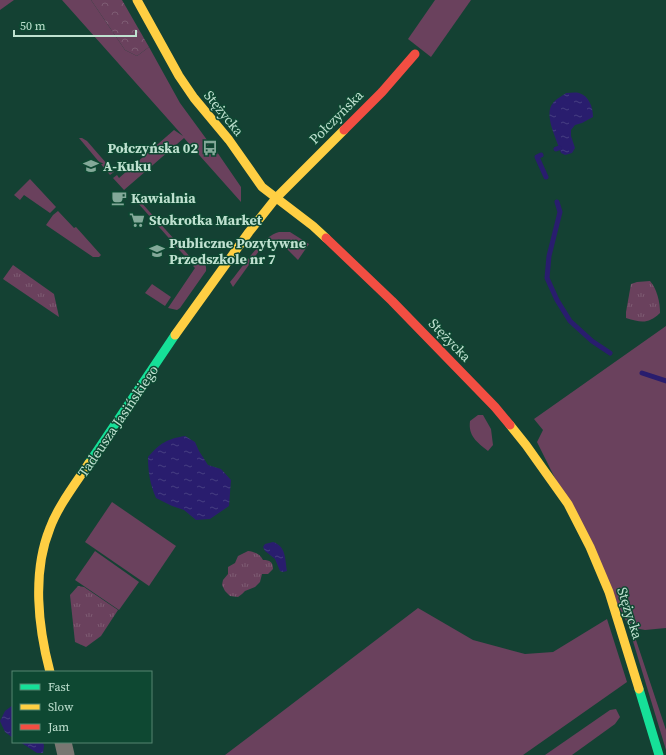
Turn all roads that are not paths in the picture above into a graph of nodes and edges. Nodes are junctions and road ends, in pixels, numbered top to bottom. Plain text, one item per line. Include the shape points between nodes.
1 (137, 0) edge
2 (415, 54) dead end
3 (276, 198) junction
4 (50, 671) edge
5 (63, 743) edge
6 (66, 755) edge
7 (659, 755) edge

1 - 3 street, Stężycka via 194,98 229,140 262,187
2 - 3 street, Połczyńska via 382,92
3 - 4 street, Tadeusza Jasińskiego via 172,340 68,495 50,527 42,551 38,583 44,646
3 - 7 street, Stężycka via 342,252 495,407 526,444 568,504 609,592
5 - 6 street

